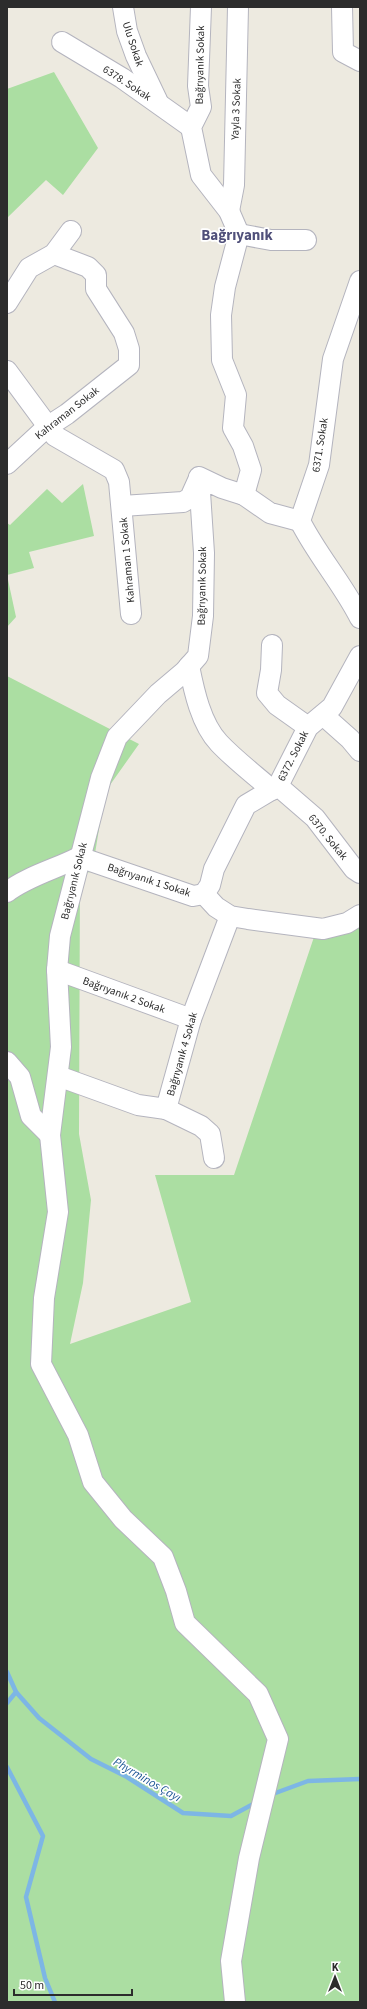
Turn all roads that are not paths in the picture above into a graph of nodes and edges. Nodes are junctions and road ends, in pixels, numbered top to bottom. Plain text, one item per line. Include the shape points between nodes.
1 (123, 7) edge
2 (201, 7) edge
3 (238, 7) edge
4 (342, 7) edge
5 (62, 42) dead end
6 (360, 61) edge
7 (156, 102) junction
8 (191, 127) junction
9 (229, 211) junction
10 (72, 232) dead end
11 (239, 234) junction
12 (306, 240) dead end
13 (54, 254) junction
14 (360, 281) edge
15 (7, 303) edge
16 (8, 376) edge
17 (47, 427) junction
18 (7, 464) edge
19 (199, 476) junction
20 (244, 495) junction
21 (122, 506) junction
22 (300, 521) junction
23 (131, 614) dead end
24 (360, 618) edge
25 (272, 645) dead end
26 (360, 656) edge
27 (189, 666) junction
28 (315, 721) junction
29 (360, 751) edge
30 (275, 788) junction
31 (79, 857) junction
32 (360, 873) edge
33 (7, 892) edge
34 (204, 894) junction
35 (360, 915) edge
36 (230, 916) junction
37 (57, 970) junction
38 (191, 1019) junction
39 (7, 1062) edge
40 (58, 1076) junction
41 (166, 1109) junction
42 (50, 1135) junction
43 (214, 1158) dead end
44 (235, 2002) edge

1 - 7 street, Ulu Sokak via 127,31 146,79 157,97
2 - 8 street, Bağrıyanık Sokak via 198,86 201,107
3 - 9 street, Yayla 3 Sokak via 234,185
4 - 6 street via 343,52
5 - 7 street, 6378. Sokak
7 - 8 street, 6378. Sokak
8 - 9 street via 202,175
9 - 11 street
10 - 13 street
11 - 12 street via 271,240
11 - 20 street via 225,287 221,315 222,360 236,395 233,428 243,446 251,470
13 - 15 street via 29,268
13 - 17 street, Kahraman Sokak via 88,267 96,275 96,289 124,333 129,349 129,365
14 - 22 street, 6371. Sokak via 333,359 318,465
16 - 17 street, Kahraman 1 Sokak
17 - 18 street, Kahraman Sokak
17 - 21 street, Kahraman 1 Sokak via 55,436 114,470 120,482
19 - 20 street via 222,488
19 - 21 street via 190,498 183,502
19 - 27 street, Bağrıyanık Sokak via 204,553 203,616 198,656
20 - 22 street via 270,514
21 - 23 street, Kahraman 1 Sokak
22 - 24 street via 312,544 347,593
25 - 28 street via 267,693 277,705
26 - 28 street, 6372. Sokak via 332,707
27 - 30 street, 6370. Sokak via 202,715 218,743
27 - 31 street, Bağrıyanık Sokak via 117,737 101,778
28 - 29 street via 350,739
28 - 30 street, 6372. Sokak
30 - 32 street, 6370. Sokak via 315,818 354,869
30 - 34 street, 6372. Sokak via 246,805
31 - 33 street via 57,869 24,881
31 - 34 street, Bağrıyanık 1 Sokak via 193,896
31 - 37 street, Bağrıyanık Sokak via 60,936
34 - 36 street, Bağrıyanık 1 Sokak via 216,907
35 - 36 street, Bağrıyanık 1 Sokak via 347,923 323,929
36 - 38 street, Bağrıyanık 4 Sokak
37 - 38 street, Bağrıyanık 2 Sokak
37 - 40 street, Bağrıyanık Sokak via 62,1047
38 - 41 street, Bağrıyanık 4 Sokak
39 - 42 street via 20,1077 31,1116
40 - 41 street, Bağrıyanık 4 Sokak via 138,1105
40 - 42 street, Bağrıyanık Sokak
41 - 43 street via 201,1126 210,1134
42 - 44 street, Bağrıyanık Sokak via 58,1212 44,1298 41,1364 78,1435 93,1482 123,1519 163,1557 185,1624 258,1694 278,1738 249,1858 231,1960

